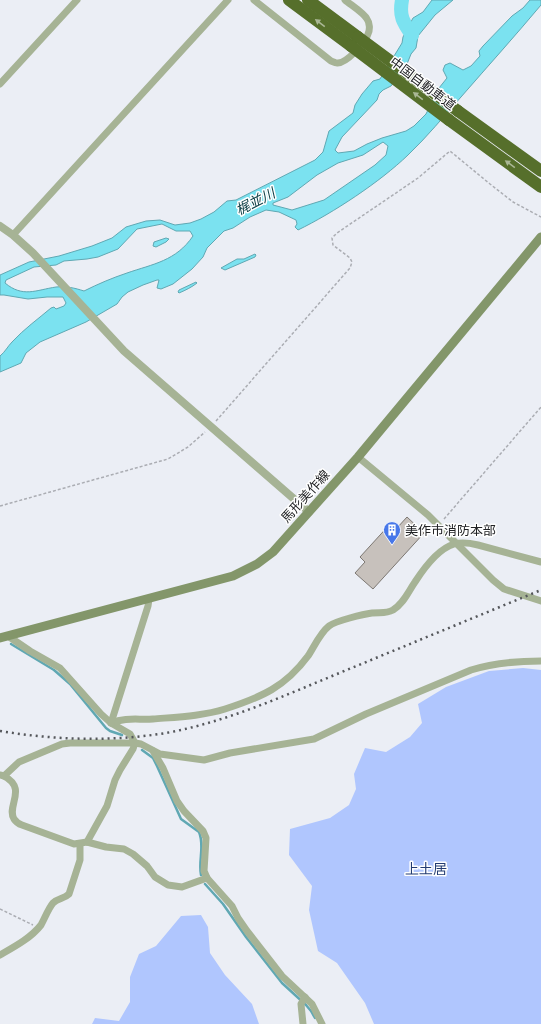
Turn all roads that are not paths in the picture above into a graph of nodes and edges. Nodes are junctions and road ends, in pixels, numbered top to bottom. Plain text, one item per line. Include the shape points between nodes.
1 (77, 0) edge
2 (228, 0) edge
3 (254, 0) edge
4 (290, 0) edge
5 (308, 0) edge
6 (346, 0) edge
7 (354, 42) junction
8 (0, 84) edge
9 (454, 115) junction
10 (541, 171) edge
11 (541, 187) edge
12 (0, 226) edge
13 (13, 235) junction
14 (541, 237) edge
15 (358, 456) junction
16 (309, 512) junction
17 (455, 543) junction
18 (541, 562) edge
19 (148, 599) junction
20 (541, 601) edge
21 (4, 637) edge
22 (541, 661) edge
23 (111, 723) junction
24 (135, 743) junction
25 (153, 751) junction
26 (2, 776) edge
27 (84, 843) junction
28 (207, 878) junction
29 (0, 955) edge
30 (305, 997) junction
31 (302, 1024) edge
32 (322, 1024) edge

1 - 8 street
2 - 13 street
3 - 6 street via 336,64 348,58 362,44 370,26 367,18
7 -> 4 highway, 中国自動車道
5 - 7 highway, 中国自動車道
7 - 9 highway, 中国自動車道, bridge
9 - 10 highway, 中国自動車道
11 -> 9 highway, 中国自動車道
12 - 13 street
13 - 16 street via 33,253 124,351
14 - 15 main road, 馬形美作線
15 - 16 main road, 馬形美作線
15 - 17 street via 438,525
16 - 19 main road, 馬形美作線 via 273,552 257,564 233,576
17 - 18 street via 478,545
17 - 20 street via 504,589
17 - 23 street via 435,556 403,601 392,610 365,614 329,626 294,673 269,692 210,713 152,719 120,719
19 - 21 main road, 馬形美作線
19 - 23 street via 148,606
21 - 23 street via 60,668
22 - 25 street via 484,666 471,670 314,739 204,760
23 - 24 street via 130,734
24 - 25 street
24 - 26 street via 62,744 19,762
24 - 27 street via 115,780 107,806
25 - 28 street via 177,801 206,838 204,871
26 - 27 street via 14,785 15,821 74,844
27 - 28 street via 124,849 147,866 155,877 168,885 182,887
27 - 29 street via 69,894 52,904 38,928
28 - 30 street via 232,906 247,931 282,976
30 - 31 street via 301,1004
30 - 32 street via 312,1004

